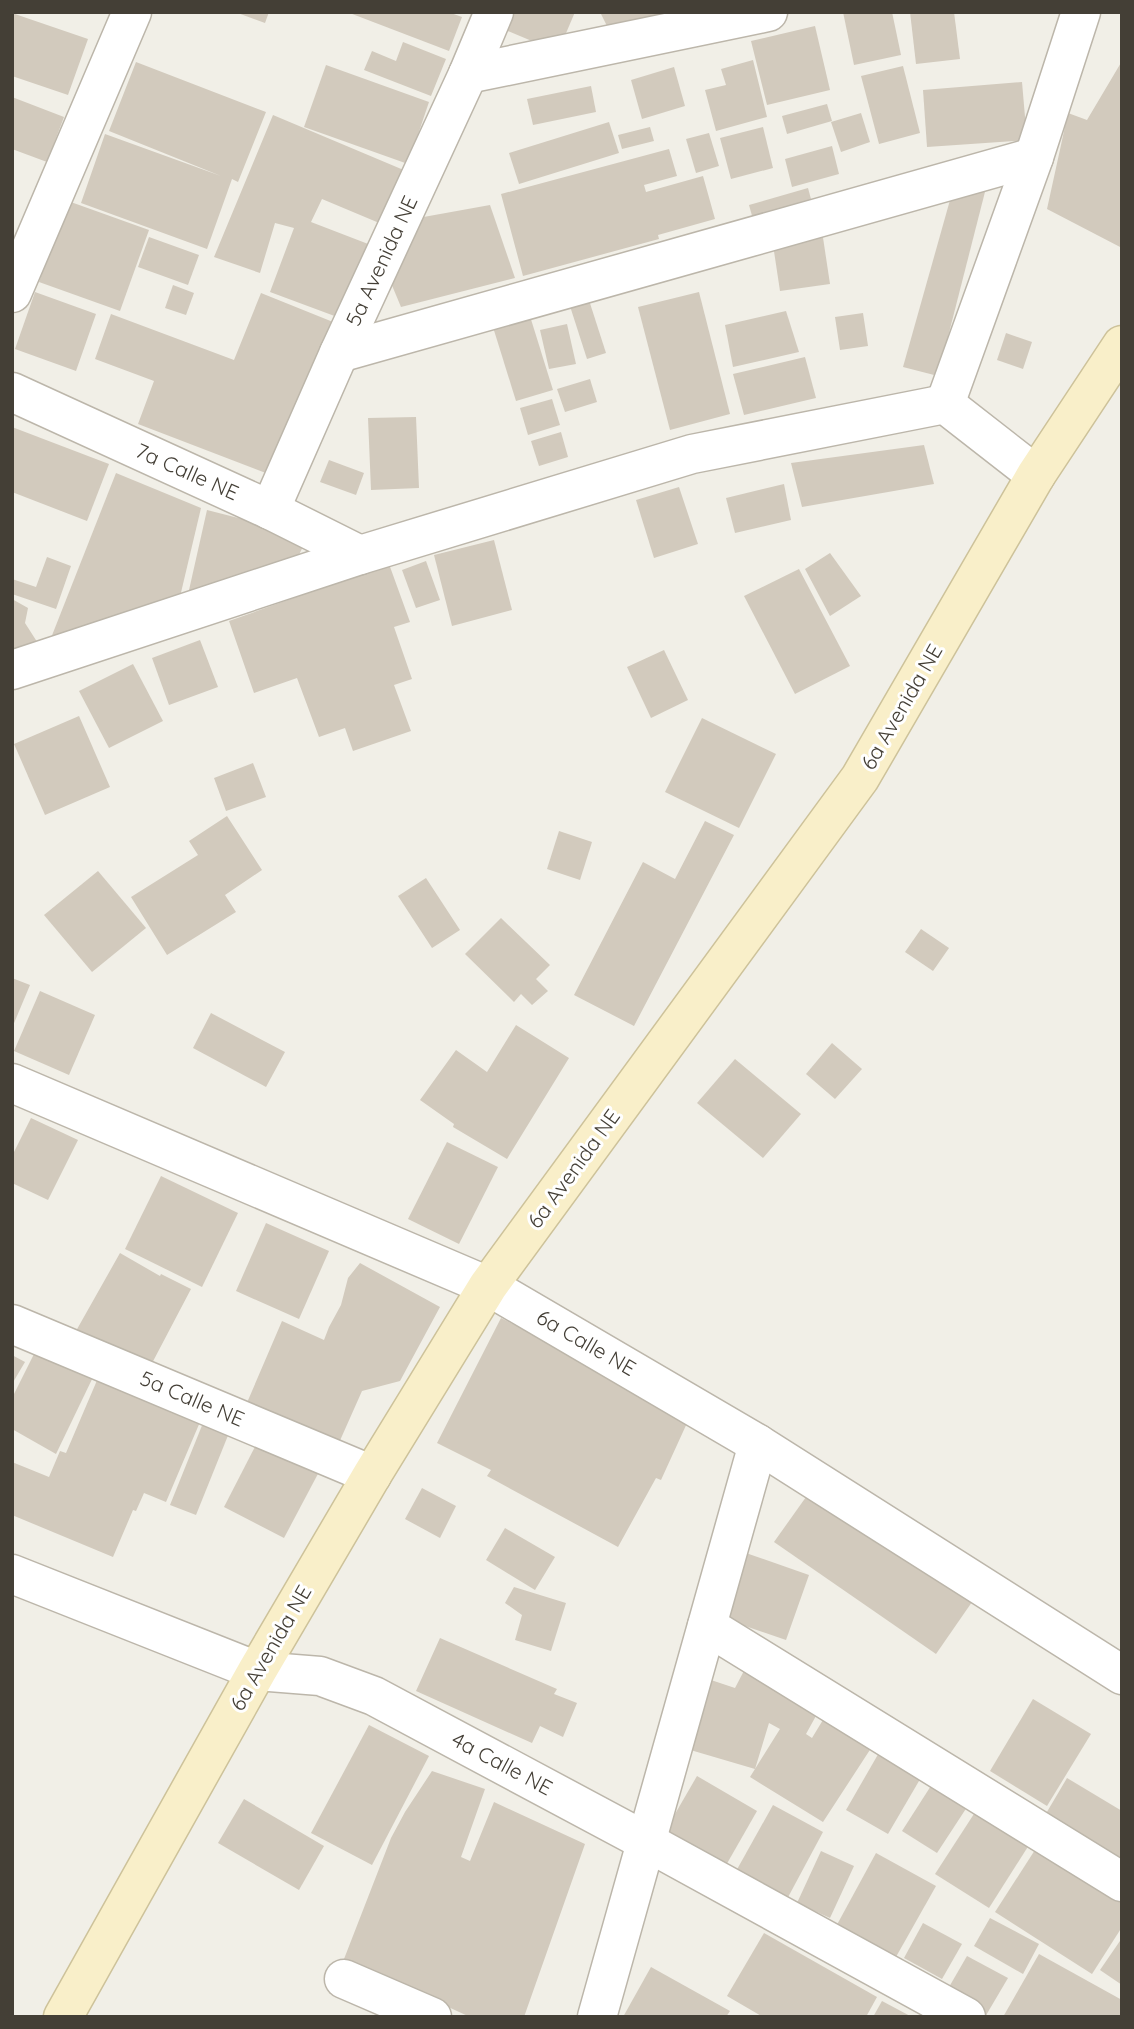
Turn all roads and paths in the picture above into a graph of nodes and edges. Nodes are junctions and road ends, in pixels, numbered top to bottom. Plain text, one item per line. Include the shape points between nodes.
1 (132, 12) edge
2 (494, 12) edge
3 (768, 12) edge
4 (1081, 12) edge
5 (468, 74) junction
6 (1034, 157) junction
7 (12, 293) edge
8 (1122, 345) edge
9 (339, 353) junction
10 (12, 392) edge
11 (945, 404) junction
12 (1035, 475) junction
13 (270, 510) junction
14 (360, 555) junction
15 (12, 670) edge
16 (12, 1083) edge
17 (488, 1286) junction
18 (12, 1324) edge
19 (758, 1444) junction
20 (372, 1475) junction
21 (12, 1574) edge
22 (706, 1626) junction
23 (257, 1671) junction
24 (1122, 1675) edge
25 (647, 1842) junction
26 (1122, 1882) edge
27 (344, 1979) dead end
28 (63, 2017) edge
29 (432, 2017) edge
30 (597, 2017) edge
31 (966, 2017) edge

1 - 7 street
2 - 5 street, 5a Avenida NE
3 - 5 street
4 - 6 street
5 - 9 street, 5a Avenida NE
6 - 9 street
6 - 11 street
8 - 12 street, 6a Avenida NE
9 - 13 street, 5a Avenida NE
10 - 13 street, 7a Calle NE
11 - 12 street
11 - 14 street via 692,454
12 - 17 street, 6a Avenida NE via 860,778
13 - 14 street, 7a Calle NE
14 - 15 street
16 - 17 street, 6a Calle NE
17 - 19 street, 6a Calle NE
17 - 20 street, 6a Avenida NE
18 - 20 street, 5a Calle NE
19 - 22 street
19 - 24 street, 6a Calle NE
20 - 23 street, 6a Avenida NE
21 - 23 street, 4a Calle NE
22 - 25 street
22 - 26 street
23 - 25 street, 4a Calle NE via 320,1675 374,1696
23 - 28 street, 6a Avenida NE
25 - 30 street
25 - 31 street, 4a Calle NE
27 - 29 street

